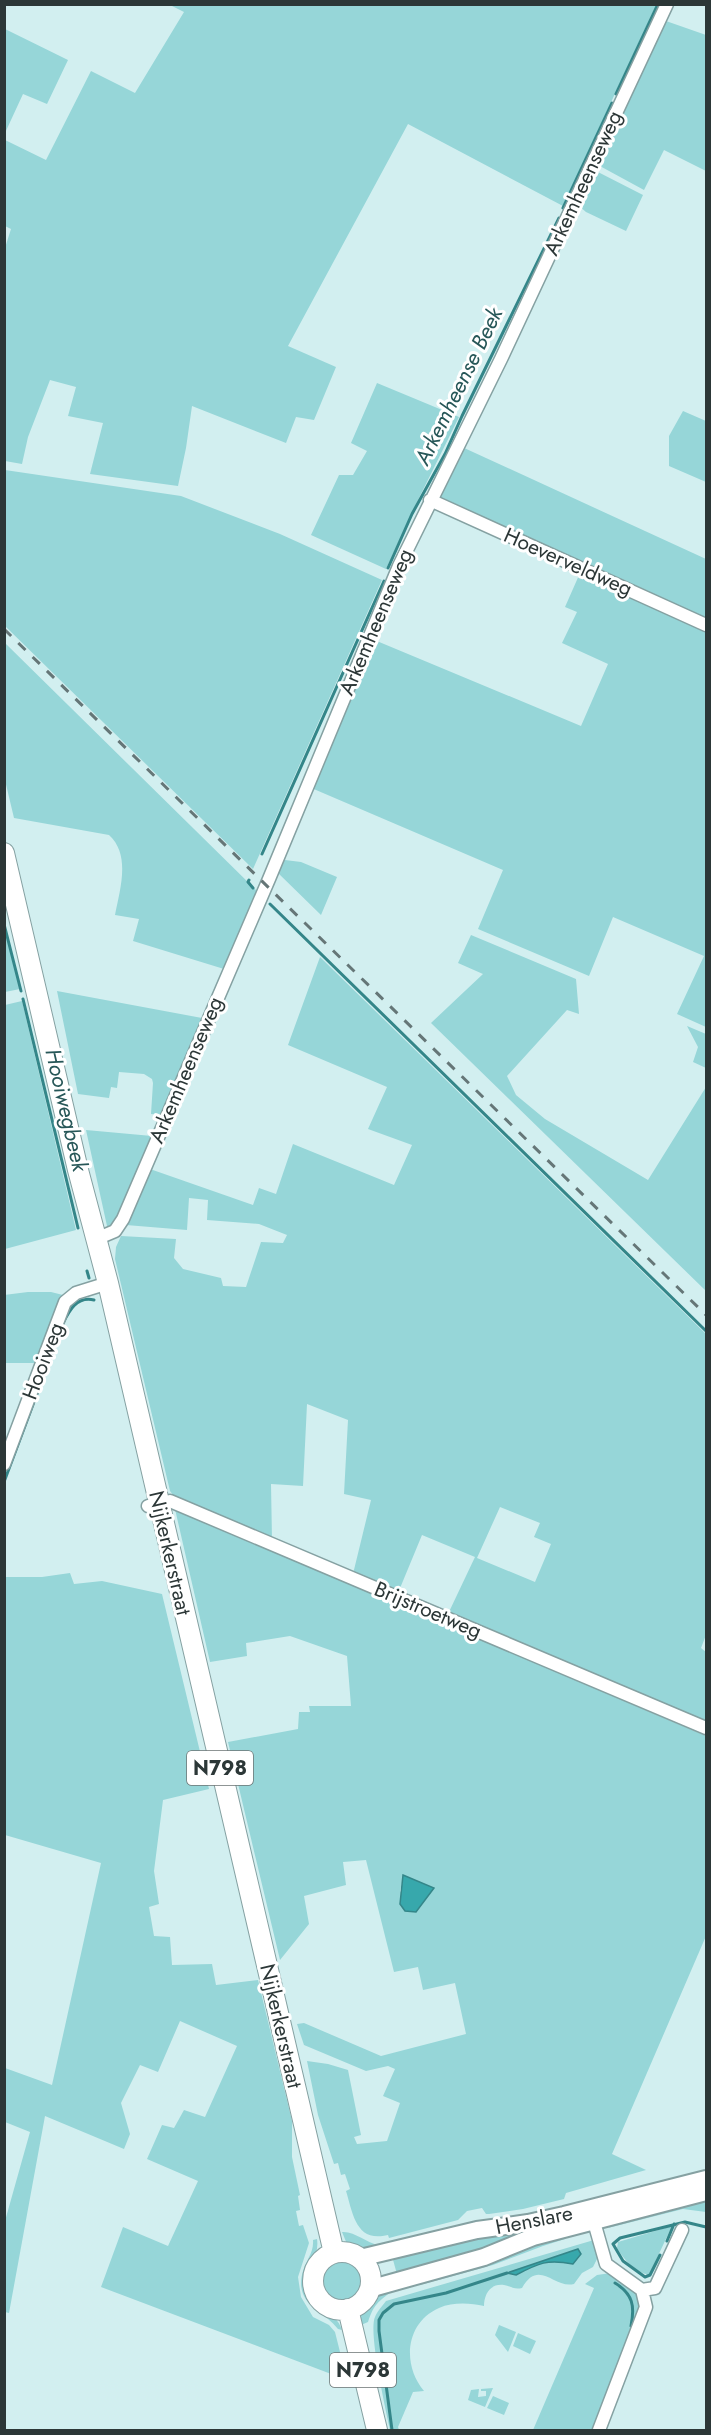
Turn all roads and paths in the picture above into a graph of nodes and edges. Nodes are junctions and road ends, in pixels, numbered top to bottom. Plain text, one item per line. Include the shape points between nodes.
1 (667, 4) edge
2 (430, 500) junction
3 (706, 625) edge
4 (4, 853) edge
5 (96, 1239) junction
6 (108, 1284) junction
7 (4, 1464) edge
8 (153, 1504) junction
9 (706, 1728) edge
10 (706, 2179) edge
11 (706, 2192) edge
12 (592, 2215) junction
13 (682, 2230) dead end
14 (334, 2253) junction
15 (360, 2258) junction
16 (369, 2289) junction
17 (642, 2290) junction
18 (348, 2309) junction
19 (377, 2430) edge
20 (599, 2430) edge

1 - 2 street, Arkemheenseweg via 501,359
2 - 3 street, Hoeverveldweg
2 - 5 street, Arkemheenseweg via 123,1219 115,1232
4 - 5 main road, Nijkerkerstraat / N798
5 - 6 main road, Nijkerkerstraat / N798
6 - 7 street, Hooiweg via 76,1293 65,1302
6 - 8 main road, Nijkerkerstraat / N798
8 - 9 street, Brijstroetweg via 170,1502
8 - 14 main road, Nijkerkerstraat / N798
10 - 12 street, Henslare
11 - 12 street, Henslare
12 - 15 street, Henslare via 477,2230
12 - 16 street, Henslare via 484,2257
12 - 17 street via 606,2264
13 - 17 street via 655,2288
14 - 15 main road via 343,2251
14 - 18 main road via 322,2259 312,2282 324,2304
15 - 16 main road via 368,2267
16 - 18 main road via 358,2305
17 - 20 street via 646,2307
18 - 19 main road, N798

